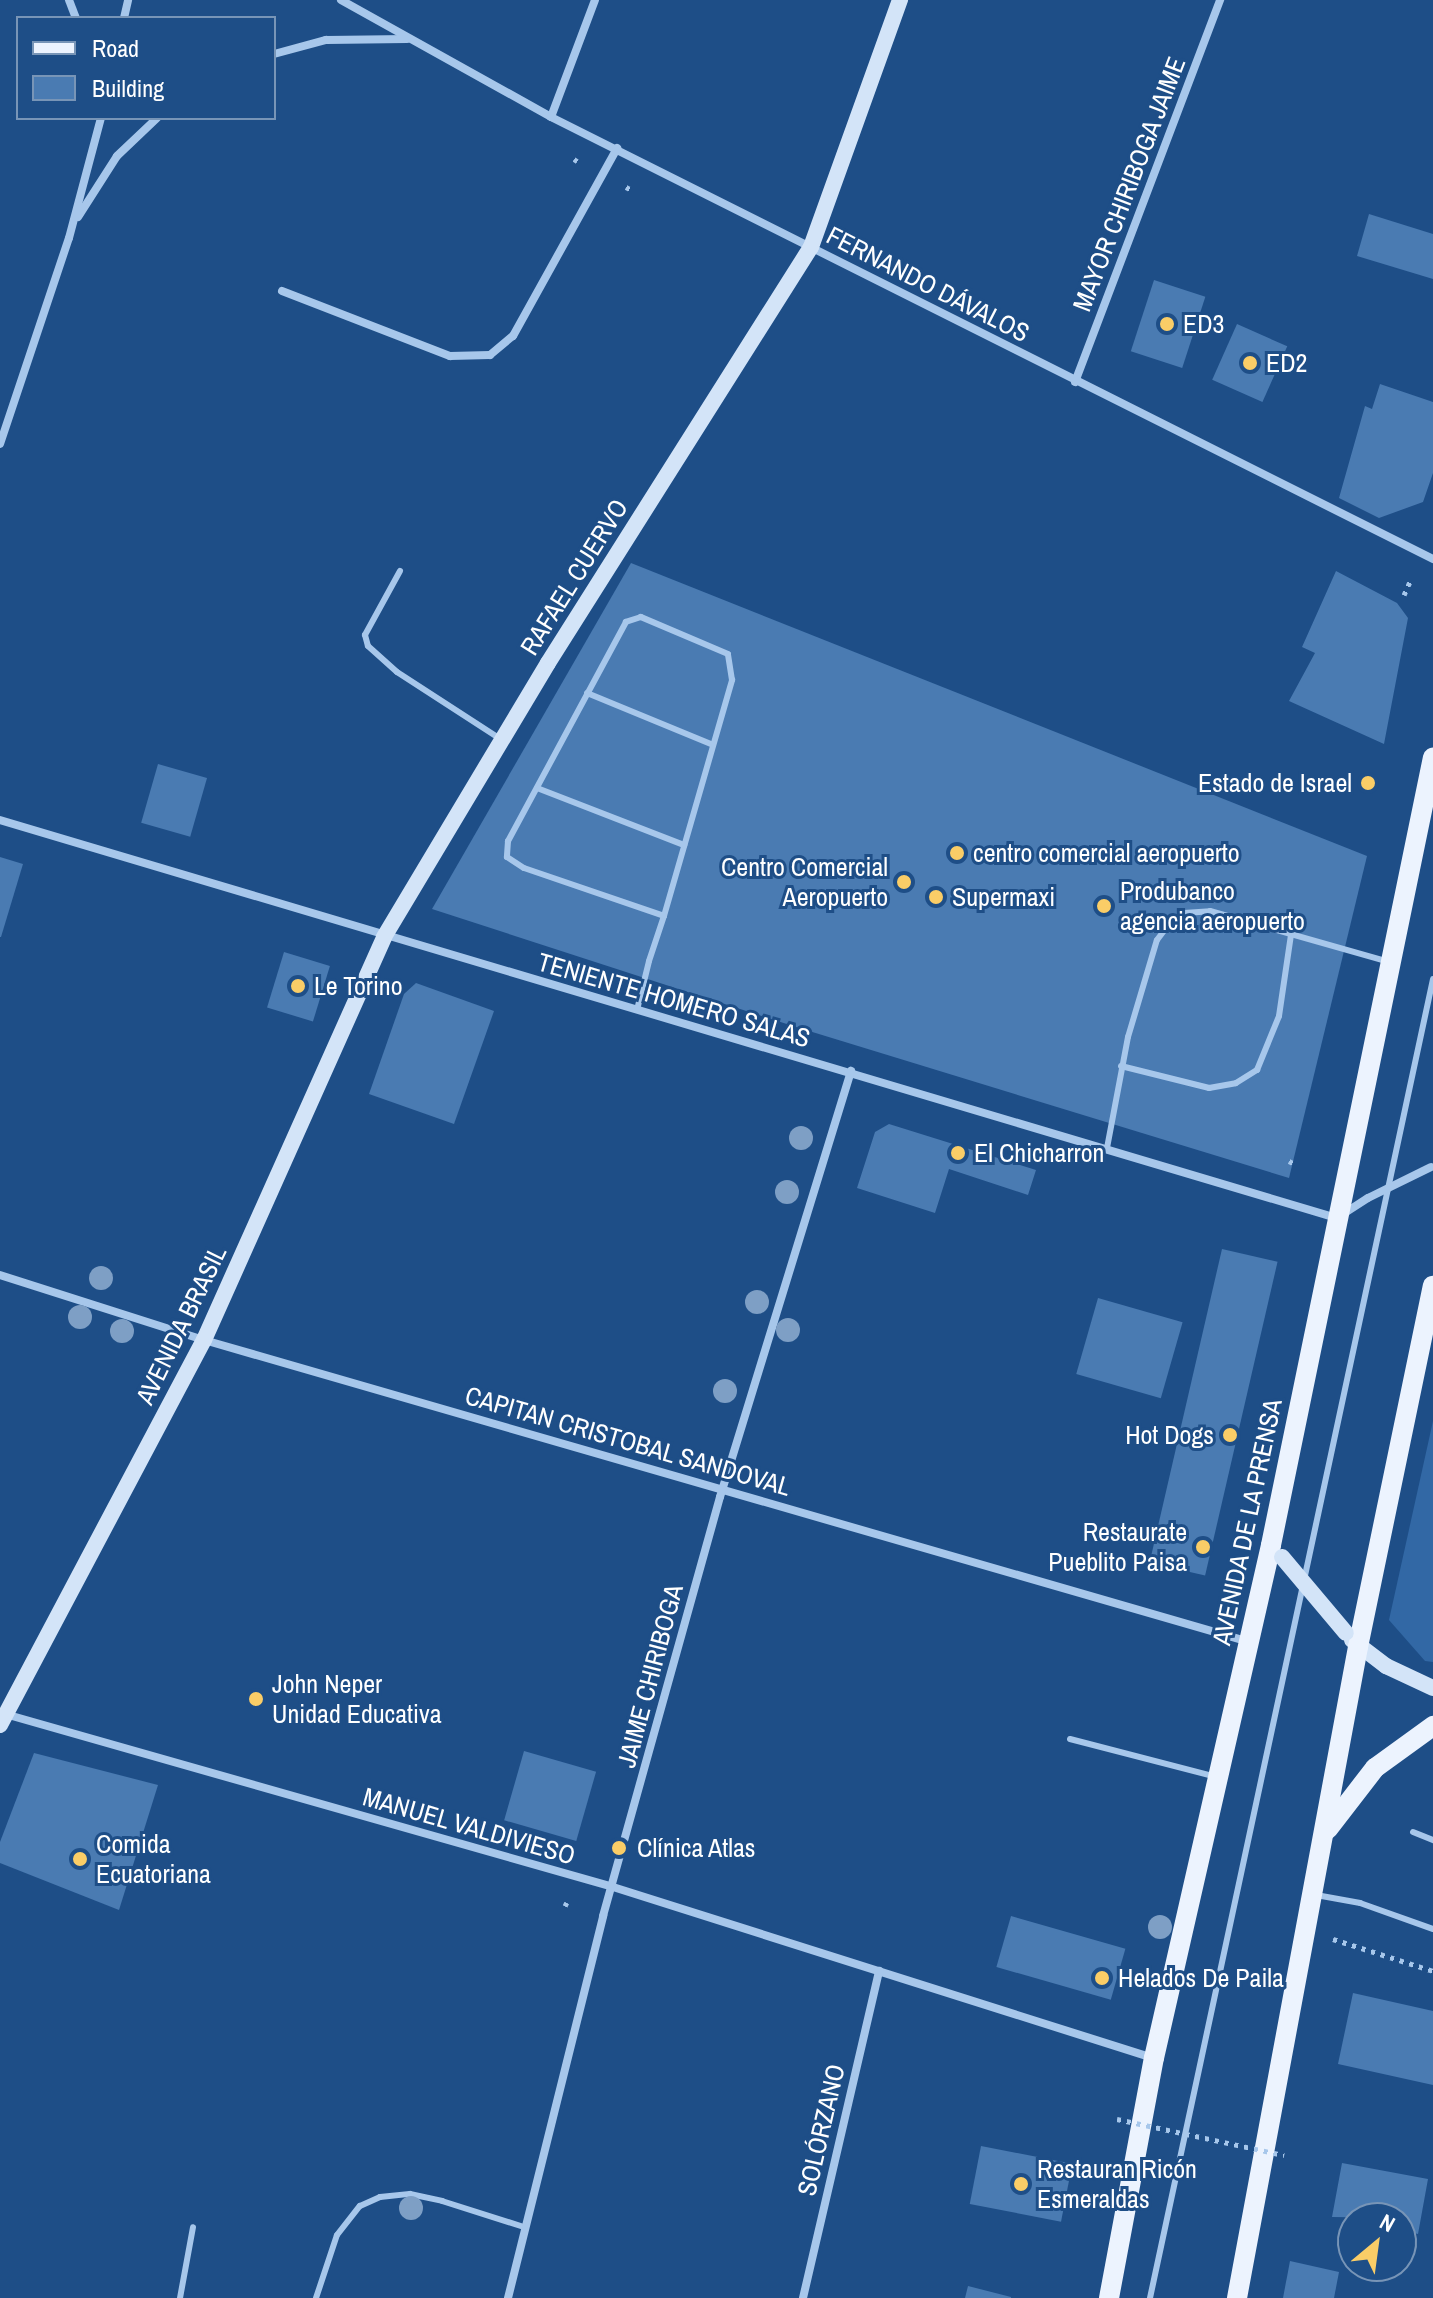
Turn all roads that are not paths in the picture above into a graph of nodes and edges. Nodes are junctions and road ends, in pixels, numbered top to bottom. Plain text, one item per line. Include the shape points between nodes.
1 (341, 0) edge
2 (595, 0) edge
3 (900, 0) edge
4 (1220, 0) edge
5 (408, 39) junction
6 (276, 53) edge
7 (551, 117) junction
8 (98, 120) edge
9 (155, 120) edge
10 (617, 148) junction
11 (73, 225) junction
12 (811, 247) junction
13 (282, 291) dead end
14 (1075, 382) junction
15 (0, 444) edge
16 (1433, 559) edge
17 (400, 571) dead end
18 (587, 693) junction
19 (502, 740) junction
20 (713, 745) junction
21 (1433, 757) edge
22 (537, 788) junction
23 (0, 820) edge
24 (684, 845) junction
25 (664, 916) junction
26 (1291, 935) junction
27 (384, 937) junction
28 (1390, 962) junction
29 (1433, 979) edge
30 (637, 1010) junction
31 (1121, 1066) junction
32 (851, 1071) junction
33 (1107, 1148) junction
34 (1432, 1166) edge
35 (1337, 1218) junction
36 (0, 1275) edge
37 (1433, 1286) edge
38 (204, 1340) junction
39 (723, 1488) junction
40 (1277, 1551) junction
41 (1352, 1640) junction
42 (1247, 1641) junction
43 (1433, 1688) edge
44 (1, 1717) edge
45 (1433, 1726) edge
46 (1070, 1739) dead end
47 (1217, 1777) junction
48 (1413, 1832) dead end
49 (1324, 1836) junction
50 (1433, 1840) edge
51 (613, 1887) junction
52 (1312, 1895) junction
53 (1433, 1929) edge
54 (879, 1971) junction
55 (1154, 2058) junction
56 (193, 2227) dead end
57 (524, 2227) junction
58 (180, 2298) edge
59 (316, 2298) edge
60 (508, 2298) edge
61 (803, 2298) edge
62 (1109, 2298) edge
63 (1150, 2298) edge
64 (1237, 2298) edge

1 - 5 street, FERNANDO DÁVALOS
2 - 7 street
3 - 12 street, RAFAEL CUERVO
4 - 14 street, MAYOR CHIRIBOGA JAIME
5 - 6 street, FERNANDO DÁVALOS via 326,40
5 - 7 street, FERNANDO DÁVALOS
7 - 10 street, FERNANDO DÁVALOS
8 - 11 street
9 - 11 street via 117,156
10 - 12 street, FERNANDO DÁVALOS
10 - 13 street via 513,336 490,355 450,356
11 - 15 street
12 - 14 street, FERNANDO DÁVALOS
12 - 19 street, RAFAEL CUERVO
14 - 16 street, FERNANDO DÁVALOS
17 - 19 lane via 365,635 368,646 397,672
18 - 20 lane
18 - 20 lane via 626,622 641,617 728,654 732,680
18 - 22 lane
19 - 27 street, RAFAEL CUERVO
20 - 24 lane
21 - 28 main road, AVENIDA DE LA PRENSA
22 - 24 lane
22 - 25 lane via 508,841 507,857 524,868
23 - 27 street, TENIENTE HOMERO SALAS
24 - 25 lane
25 - 30 lane
26 - 28 lane
26 - 31 lane via 1210,911 1184,913 1170,923 1157,940
26 - 31 lane via 1276,1027 1257,1070 1236,1083 1209,1088
27 - 30 street, TENIENTE HOMERO SALAS
27 - 38 street, AVENIDA BRASIL
28 - 35 main road, AVENIDA DE LA PRENSA
29 - 63 lane
30 - 32 street, TENIENTE HOMERO SALAS
31 - 33 lane
32 - 33 street, TENIENTE HOMERO SALAS
32 - 39 street, JAIME CHIRIBOGA
33 - 35 street, TENIENTE HOMERO SALAS
34 - 35 street, bridge
35 - 40 main road, AVENIDA DE LA PRENSA
36 - 38 street, CAPITAN CRISTOBAL SANDOVAL
37 - 41 main road
38 - 39 street, CAPITAN CRISTOBAL SANDOVAL
38 - 44 street, AVENIDA BRASIL
39 - 42 street, CAPITAN CRISTOBAL SANDOVAL
39 - 51 street, JAIME CHIRIBOGA
40 - 41 street, bridge
40 - 42 main road, AVENIDA DE LA PRENSA
41 - 43 street
41 - 49 main road
42 - 47 main road, AVENIDA DE LA PRENSA
44 - 51 street, MANUEL VALDIVIESO
45 - 49 main road via 1375,1768
46 - 47 lane
47 - 55 main road, AVENIDA DE LA PRENSA
48 - 50 lane
49 - 52 main road
51 - 54 street, MANUEL VALDIVIESO
51 - 57 street, JAIME CHIRIBOGA
52 - 53 lane via 1360,1903
52 - 64 main road
54 - 55 street, MANUEL VALDIVIESO
54 - 61 street, SOLÓRZANO
55 - 62 main road, AVENIDA DE LA PRENSA
56 - 58 lane
57 - 59 lane via 410,2194 380,2197 360,2206 337,2235
57 - 60 street, JAIME CHIRIBOGA

